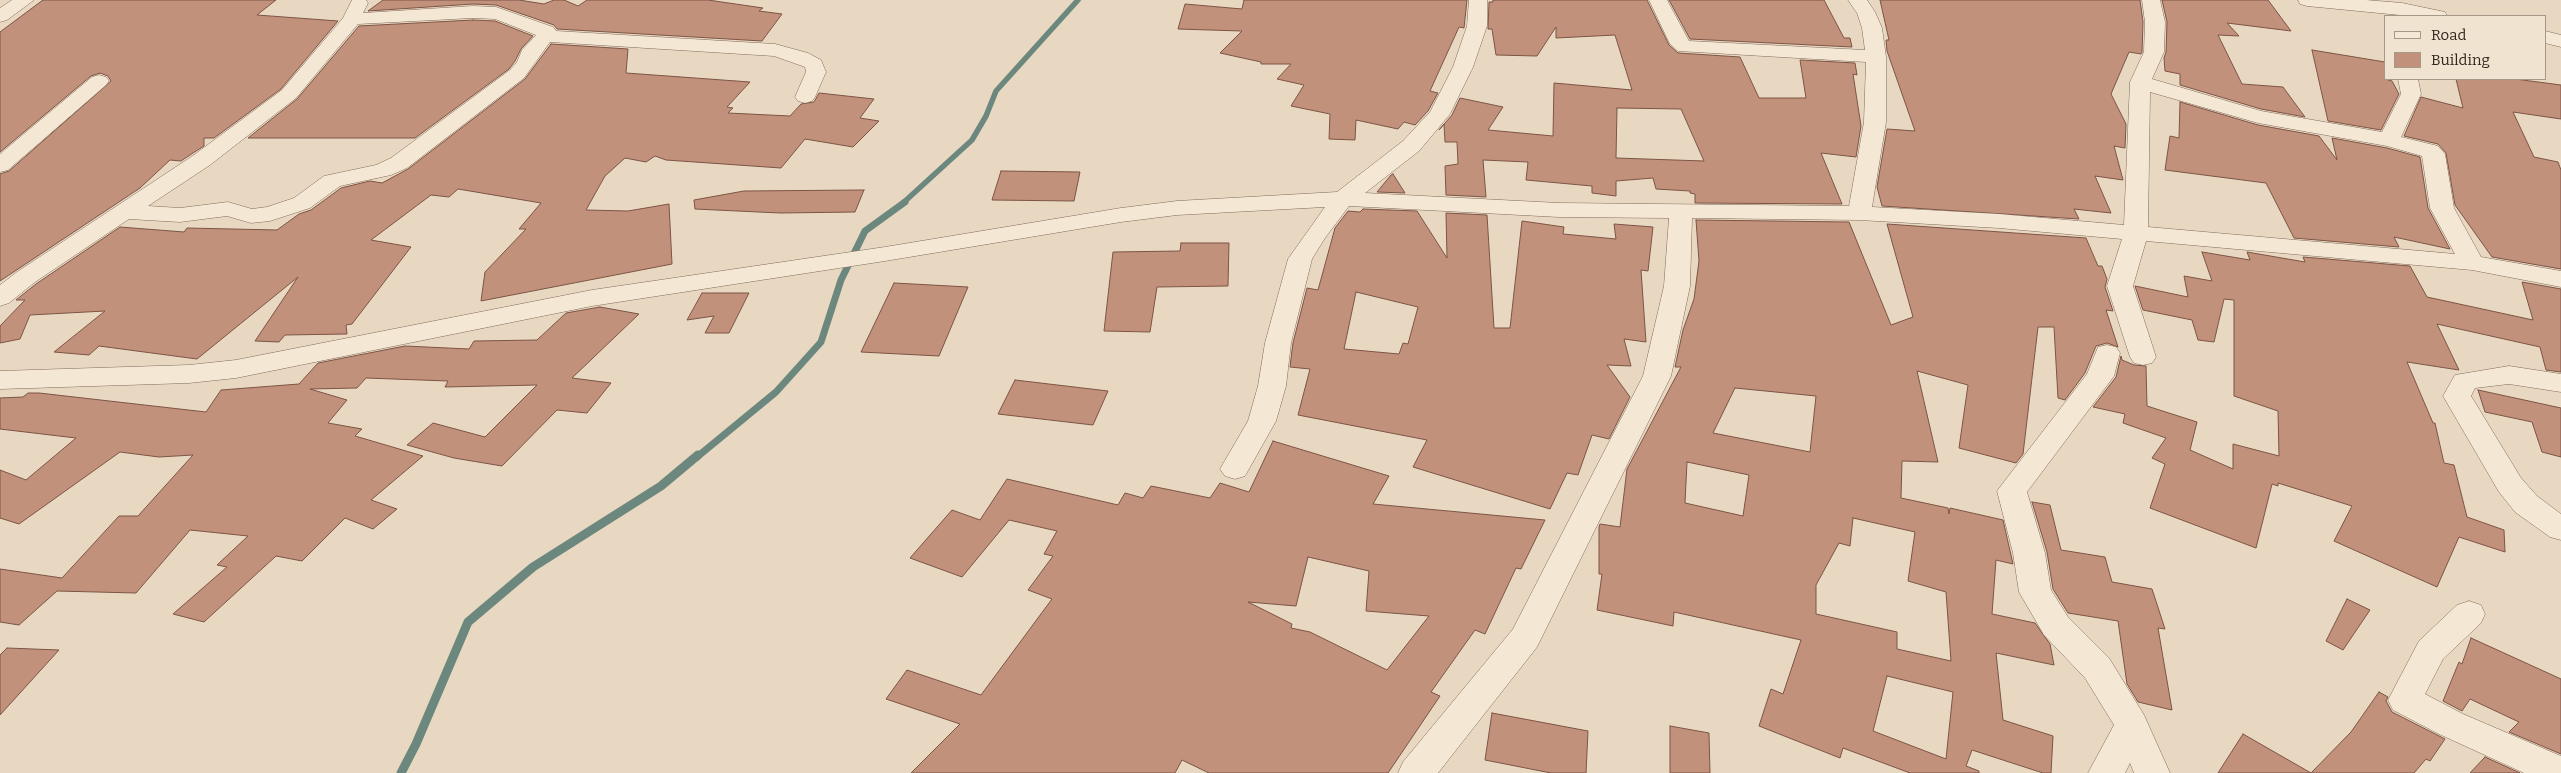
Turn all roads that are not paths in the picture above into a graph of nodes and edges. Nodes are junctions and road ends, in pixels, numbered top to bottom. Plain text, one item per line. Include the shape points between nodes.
1 (25, 0) edge
2 (1478, 0) edge
3 (1658, 0) edge
4 (1857, 0) edge
5 (2150, 0) edge
6 (2307, 0) edge
7 (357, 9) edge
8 (2400, 13) edge
9 (2425, 15) edge
10 (0, 16) edge
11 (545, 36) junction
12 (2546, 37) edge
13 (2561, 41) edge
14 (1876, 57) junction
15 (2408, 80) edge
16 (99, 81) dead end
17 (2140, 82) junction
18 (805, 97) dead end
19 (2390, 140) junction
20 (0, 165) edge
21 (1343, 199) junction
22 (125, 212) junction
23 (1681, 212) junction
24 (1859, 213) junction
25 (2136, 234) junction
26 (2472, 263) junction
27 (2561, 279) edge
28 (0, 298) edge
29 (2107, 353) dead end
30 (2143, 357) dead end
31 (0, 380) edge
32 (2561, 383) edge
33 (1235, 469) dead end
34 (2561, 529) edge
35 (2469, 614) dead end
36 (2132, 725) junction
37 (1416, 773) edge
38 (2106, 773) edge
39 (2152, 773) edge
40 (2561, 773) edge

1 - 10 street
2 - 21 street via 1477,26 1463,67 1439,114 1411,146
3 - 14 street via 1680,44 1685,47
4 - 14 street via 1872,28
5 - 17 street via 2155,22 2154,52
6 - 8 street
7 - 11 street via 496,14 546,31
7 - 22 street via 289,94 202,160
8 - 9 street
11 - 18 street via 775,50 814,64 816,72
11 - 22 street via 517,74 391,167 332,181 302,203 270,214 251,216 228,209 180,215
12 - 13 street
14 - 24 street via 1874,122
15 - 19 street via 2411,94
16 - 20 street
17 - 19 street via 2258,118
17 - 25 street
19 - 26 street via 2434,154 2442,208
21 - 23 street
21 - 31 street via 1177,208 542,306 236,369 189,374
21 - 33 street via 1300,260 1262,421
22 - 28 street via 26,277
23 - 24 street
23 - 37 street via 1677,286 1657,376 1525,638
24 - 25 street via 1998,221
25 - 26 street
25 - 30 street via 2120,286
26 - 27 street
29 - 36 street via 2100,376 2012,491 2029,553 2035,592 2056,626 2097,668
32 - 34 street via 2509,375 2465,381 2457,396 2510,485 2526,504
35 - 40 street via 2431,650 2405,700
36 - 38 street
36 - 39 street

